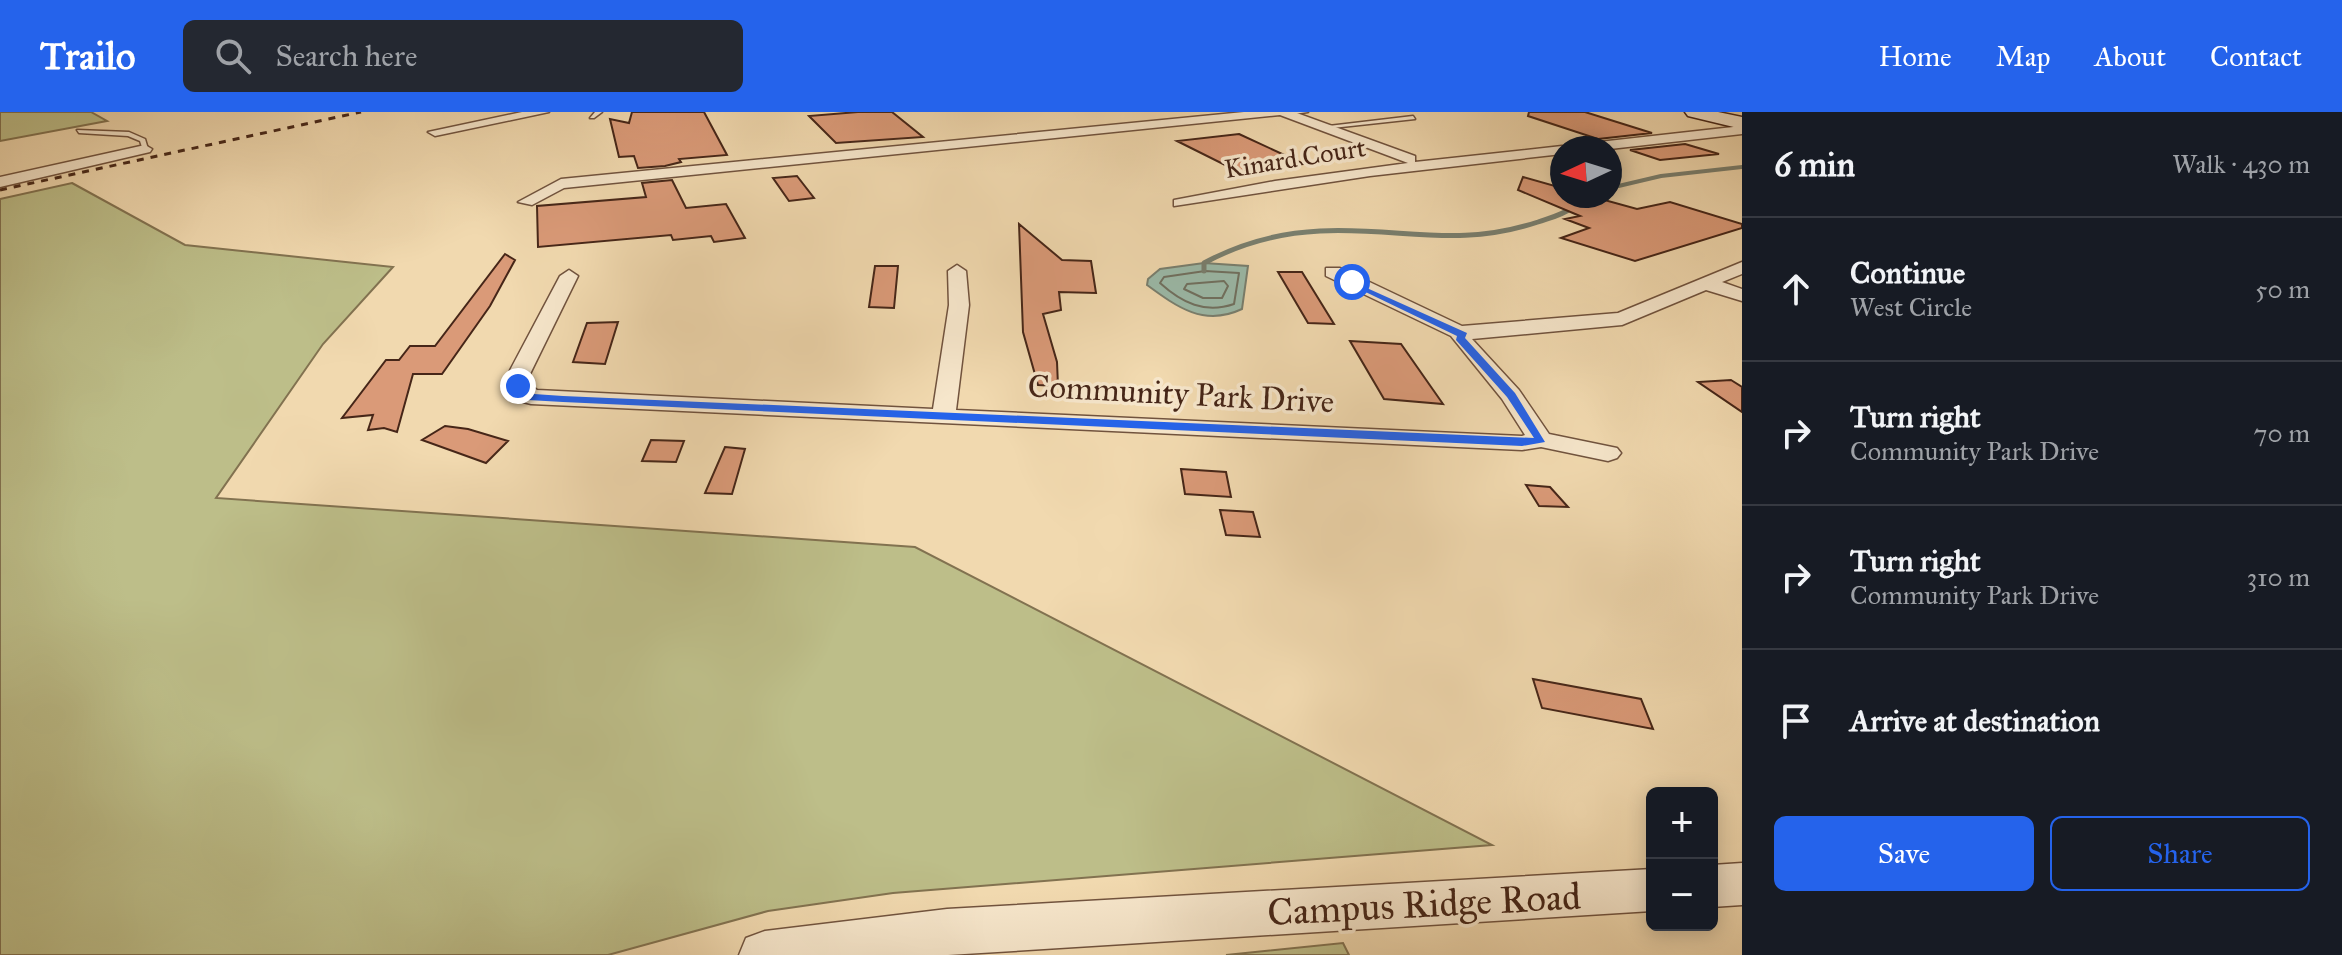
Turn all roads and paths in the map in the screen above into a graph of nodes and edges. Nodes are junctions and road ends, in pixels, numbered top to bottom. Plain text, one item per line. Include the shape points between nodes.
1 (543, 112) edge
2 (1305, 112) edge
3 (1694, 112) edge
4 (1283, 113) edge
5 (1413, 118) dead end
6 (1742, 123) edge
7 (1323, 127) junction
8 (1742, 130) edge
9 (79, 131) dead end
10 (435, 132) dead end
11 (1622, 143) edge
12 (145, 149) joint
13 (1550, 151) edge
14 (1410, 159) dead end
15 (0, 182) edge
16 (526, 202) dead end
17 (1180, 203) dead end
18 (1742, 267) edge
19 (957, 271) dead end
20 (1333, 272) dead end
21 (569, 276) dead end
22 (1708, 284) junction
23 (1742, 295) edge
24 (1464, 335) junction
25 (944, 415) junction
26 (1541, 440) junction
27 (1608, 453) dead end
28 (1742, 884) edge
29 (1718, 886) edge
30 (1646, 890) edge
31 (765, 955) edge

1 - 10 street
2 - 4 lane
3 - 6 main road
4 - 7 street
4 - 16 street via 561,184
5 - 7 lane
7 - 14 street
8 - 11 street
9 - 12 lane via 129,134 143,140
12 - 15 street
13 - 17 street, Kinard Court via 1371,170
18 - 22 street
19 - 25 street via 959,305
20 - 24 street
21 - 25 street, Community Park Drive via 518,376 518,386 531,397
22 - 23 street
22 - 24 street via 1622,319
24 - 26 street via 1460,338 1511,395
25 - 26 street, Community Park Drive
26 - 27 street, Community Park Drive
28 - 29 street
30 - 31 street, Campus Ridge Road via 947,932

